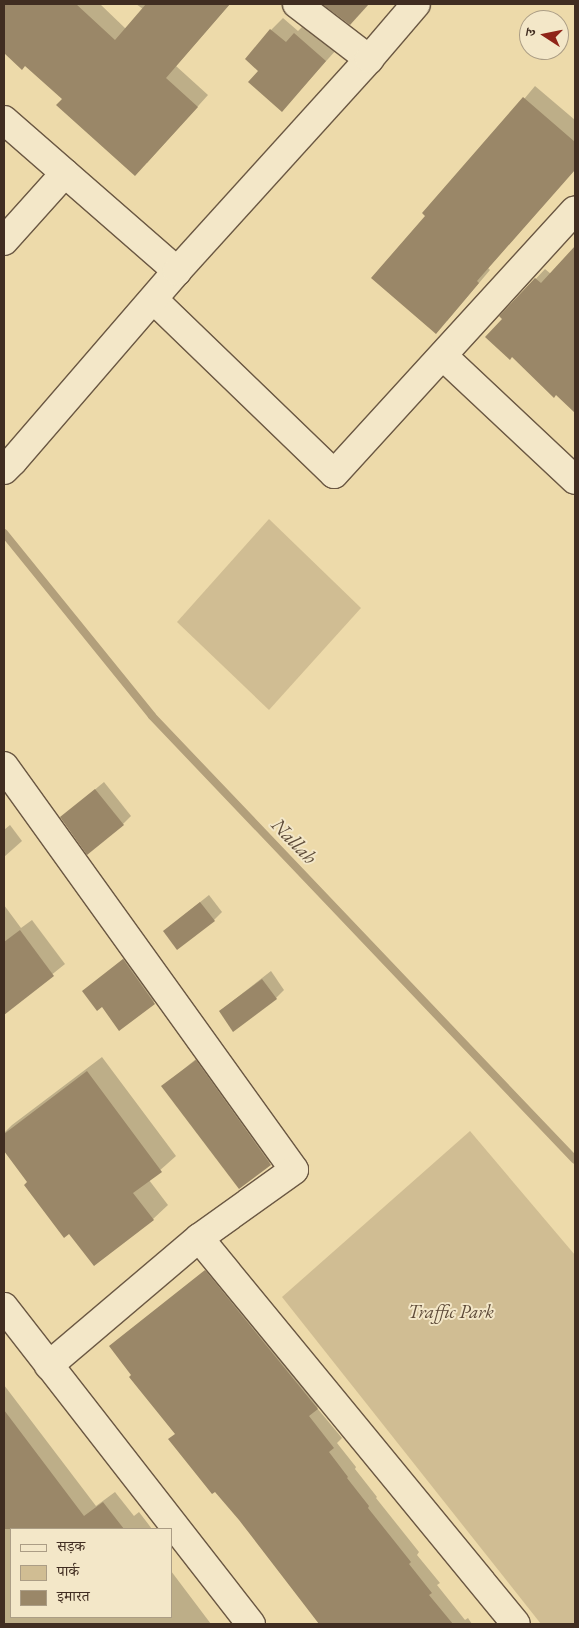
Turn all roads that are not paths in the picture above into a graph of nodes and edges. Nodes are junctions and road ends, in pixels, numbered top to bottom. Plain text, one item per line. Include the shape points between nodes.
1 (296, 4) edge
2 (416, 4) edge
3 (369, 59) junction
4 (4, 120) edge
5 (65, 173) junction
6 (575, 210) edge
7 (4, 241) edge
8 (177, 271) junction
9 (154, 300) junction
10 (443, 356) junction
11 (9, 466) edge
12 (575, 480) edge
13 (4, 766) edge
14 (199, 1238) junction
15 (4, 1307) edge
16 (49, 1365) junction
17 (251, 1624) edge
18 (516, 1624) edge

1 - 3 street
2 - 3 street
3 - 8 street
4 - 5 street
5 - 7 street
5 - 8 street
6 - 10 street
8 - 9 street
9 - 10 street via 334,474
9 - 11 street
10 - 12 street
13 - 14 street via 294,1170
14 - 16 street
14 - 18 street
15 - 16 street
16 - 17 street

